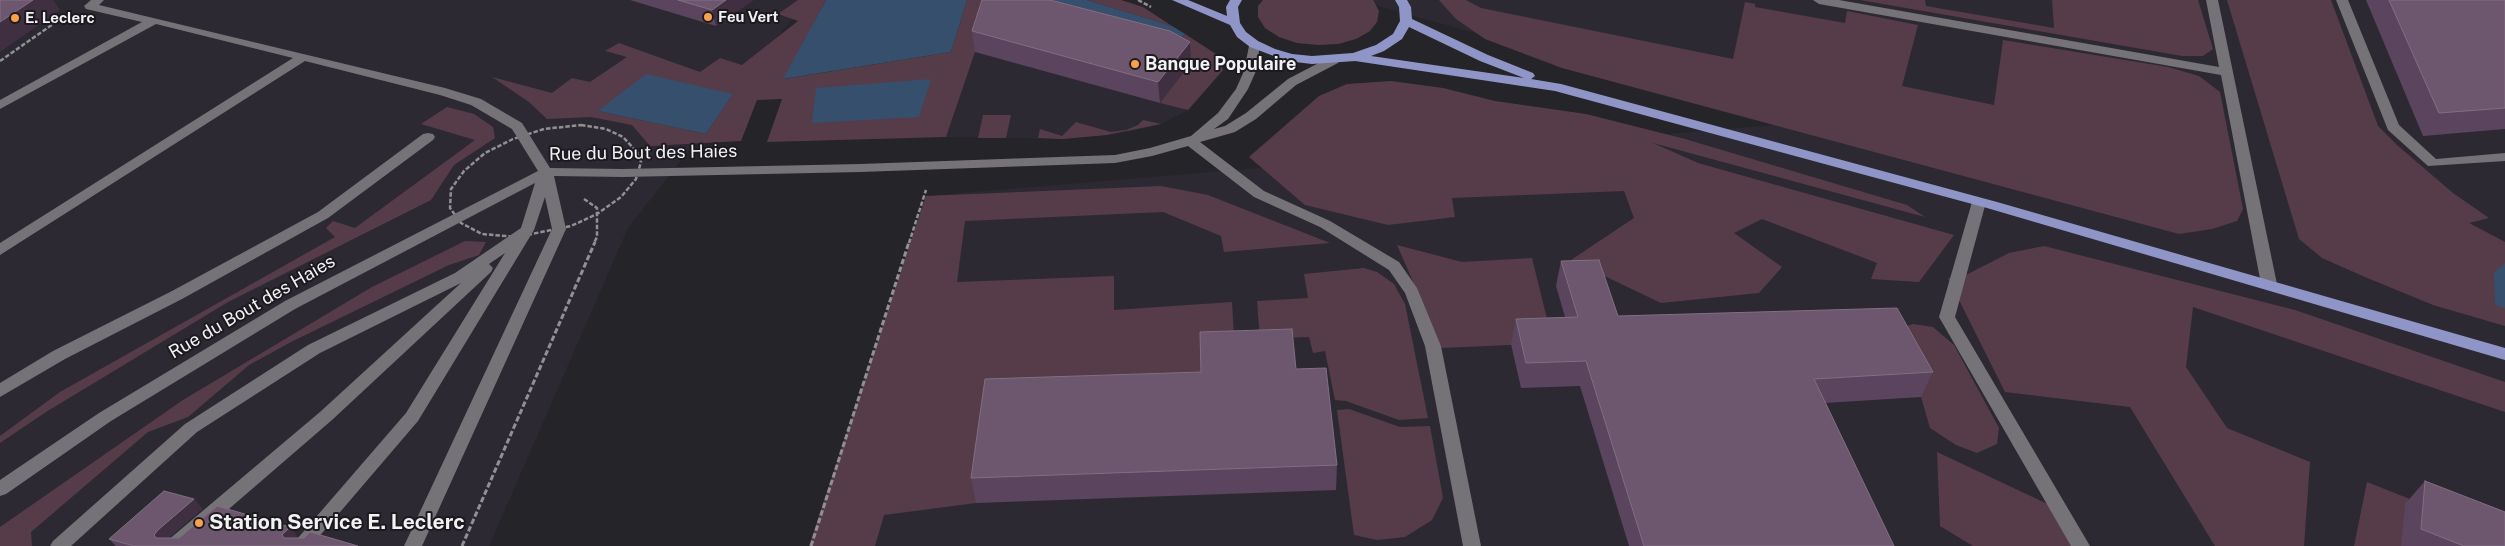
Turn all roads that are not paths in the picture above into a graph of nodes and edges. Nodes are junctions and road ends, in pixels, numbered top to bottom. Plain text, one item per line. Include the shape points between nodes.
1 (98, 0) edge
2 (1178, 0) edge
3 (1236, 0) edge
4 (1401, 0) edge
5 (1819, 0) edge
6 (2212, 0) edge
7 (2342, 0) edge
8 (154, 20) junction
9 (1406, 21) junction
10 (1234, 23) junction
11 (1254, 44) junction
12 (1355, 57) junction
13 (302, 58) junction
14 (1334, 60) junction
15 (2226, 72) junction
16 (1556, 87) junction
17 (0, 105) edge
18 (428, 137) dead end
19 (1191, 141) junction
20 (2505, 157) edge
21 (546, 172) junction
22 (1979, 202) junction
23 (527, 230) junction
24 (0, 250) edge
25 (2269, 284) junction
26 (2505, 354) edge
27 (0, 391) edge
28 (0, 490) edge
29 (59, 546) edge
30 (173, 546) edge
31 (300, 546) edge
32 (413, 546) edge
33 (1472, 546) edge
34 (2081, 546) edge

1 - 8 street via 90,6
2 - 10 main road
3 - 10 main road via 1232,7
4 - 9 main road
5 - 15 street
6 - 15 street
7 - 20 street via 2393,127 2433,162
8 - 13 street
8 - 17 street
9 - 12 main road via 1398,36 1380,48
9 - 16 main road
10 - 11 main road via 1241,34
11 - 14 main road via 1291,58
11 - 19 street, Rue du Bout des Haies via 1250,71 1234,102 1210,128
12 - 14 main road
12 - 16 main road
13 - 21 street via 476,102 517,126
13 - 24 street
14 - 19 street, Rue du Bout des Haies via 1292,82 1230,129
15 - 25 street
16 - 22 main road
18 - 27 street via 316,219 59,355
19 - 21 street, Rue du Bout des Haies via 1115,159 630,173
19 - 33 street via 1259,194 1325,224 1394,266 1412,292 1433,346
21 - 23 street
21 - 28 street, Rue du Bout des Haies via 290,305 105,418
21 - 32 street via 559,229
22 - 25 main road
22 - 34 street via 1947,317
23 - 29 street via 460,277 314,349 191,428
23 - 30 street via 326,416
23 - 31 street via 412,417
25 - 26 main road

